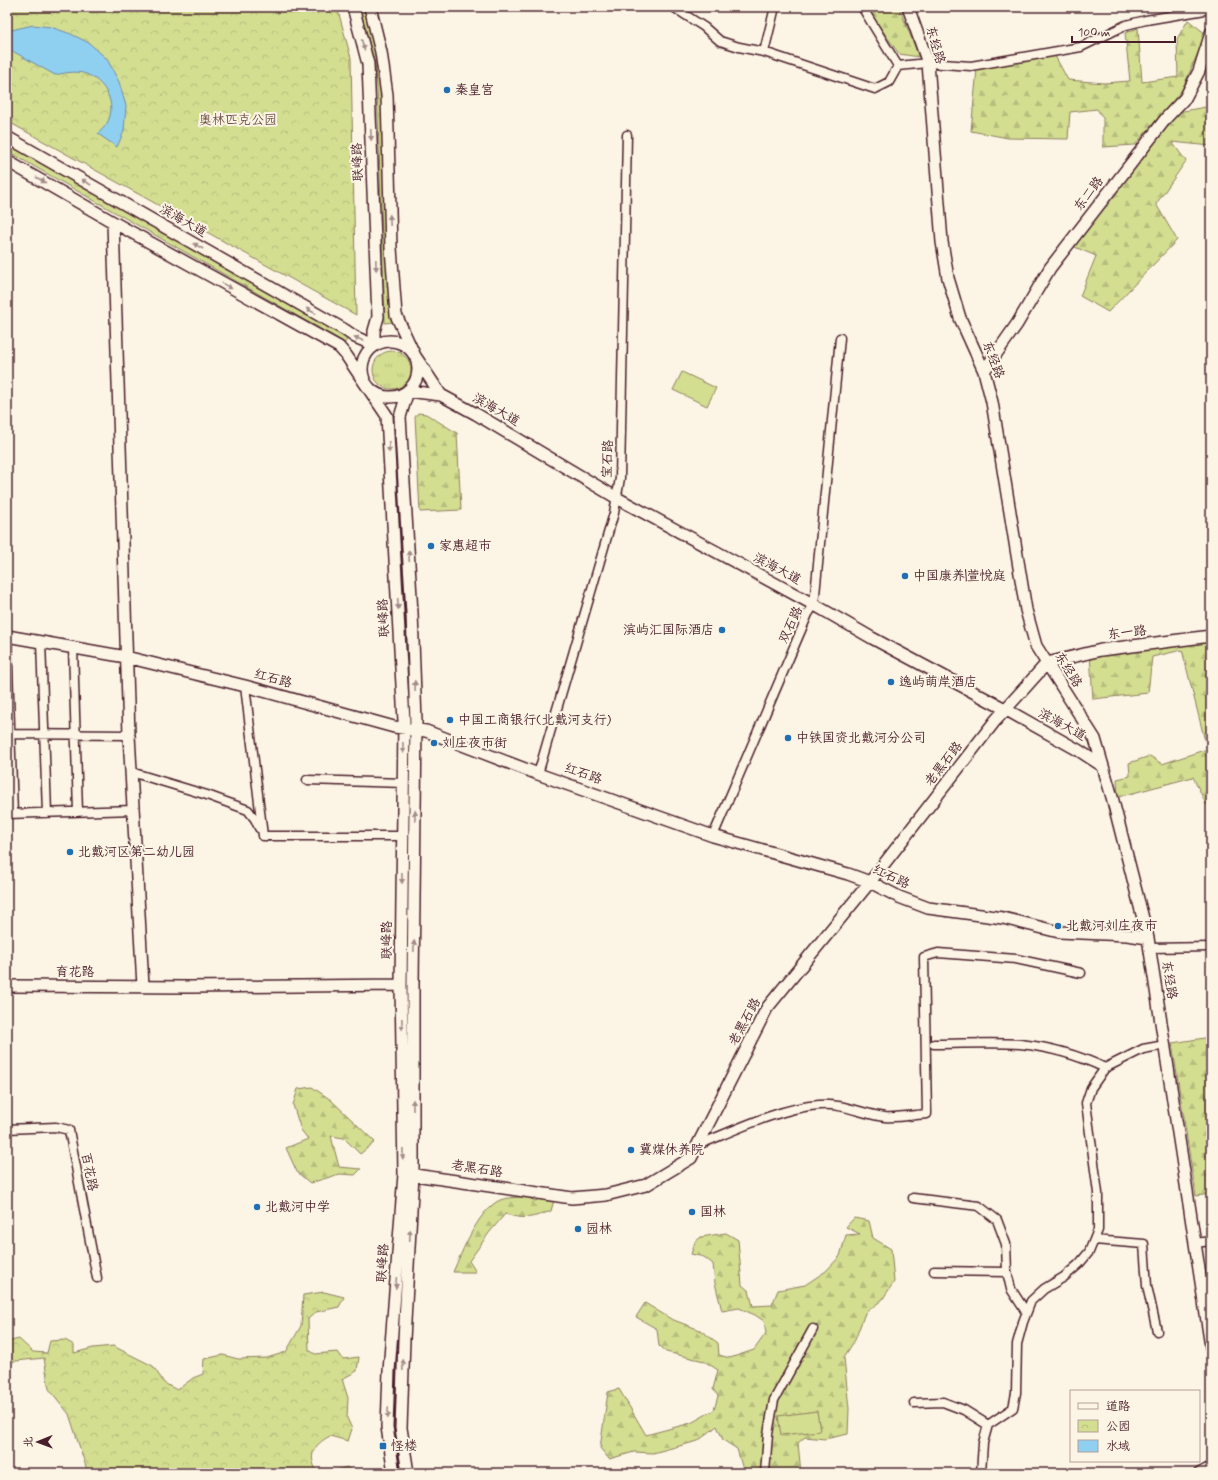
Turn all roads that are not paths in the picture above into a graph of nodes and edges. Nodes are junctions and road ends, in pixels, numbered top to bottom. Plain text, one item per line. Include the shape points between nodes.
1 (353, 7) edge
2 (370, 7) edge
3 (673, 7) edge
4 (776, 7) edge
5 (862, 7) edge
6 (908, 7) edge
7 (1211, 10) edge
8 (1211, 33) edge
9 (764, 52) junction
10 (928, 63) junction
11 (898, 66) junction
12 (627, 135) dead end
13 (7, 137) edge
14 (7, 160) edge
15 (113, 222) junction
16 (840, 338) dead end
17 (374, 345) junction
18 (415, 356) junction
19 (984, 371) junction
20 (367, 386) junction
21 (408, 391) junction
22 (441, 396) junction
23 (617, 498) junction
24 (814, 605) junction
25 (7, 636) edge
26 (1211, 636) edge
27 (41, 641) junction
28 (73, 647) junction
29 (126, 657) junction
30 (1047, 663) junction
31 (245, 686) junction
32 (1005, 709) junction
33 (404, 728) junction
34 (416, 729) junction
35 (9, 734) edge
36 (44, 735) junction
37 (75, 735) junction
38 (129, 735) junction
39 (1102, 765) junction
40 (132, 772) junction
41 (538, 774) junction
42 (307, 780) dead end
43 (404, 783) junction
44 (134, 810) junction
45 (78, 812) junction
46 (47, 813) junction
47 (10, 814) edge
48 (263, 836) junction
49 (402, 836) junction
50 (713, 836) junction
51 (870, 882) junction
52 (1149, 943) junction
53 (1211, 947) edge
54 (1081, 973) dead end
55 (401, 985) junction
56 (413, 985) junction
57 (7, 986) edge
58 (144, 986) junction
59 (934, 1044) dead end
60 (1165, 1045) junction
61 (1105, 1068) junction
62 (7, 1129) edge
63 (698, 1145) junction
64 (408, 1174) junction
65 (913, 1198) dead end
66 (1094, 1240) junction
67 (1211, 1241) edge
68 (1195, 1243) junction
69 (934, 1271) dead end
70 (1007, 1272) junction
71 (97, 1278) dead end
72 (1026, 1312) junction
73 (813, 1329) dead end
74 (1157, 1331) dead end
75 (1211, 1347) edge
76 (914, 1403) dead end
77 (988, 1425) junction
78 (1211, 1466) edge
79 (394, 1473) edge
80 (408, 1473) edge
81 (765, 1473) edge
82 (980, 1473) edge
83 (1198, 1473) edge

1 -> 17 main road, 联峰路 via 368,64 378,318 374,331
18 -> 2 main road via 396,315 391,248 387,95 382,52
3 - 9 street via 720,40
4 - 9 street
5 - 11 street
6 - 10 main road, 东经路
7 - 10 street via 1126,25 1081,47 971,66
8 - 19 main road, 东二路 via 1199,71 1185,98 1167,117 1050,268 1017,324
9 - 11 street via 875,89 889,82
10 - 11 street
10 - 19 main road, 东经路 via 942,242 948,278 960,318
12 - 23 street, 宝石路 via 620,478
17 -> 13 main road, 滨海大道 via 355,337
14 -> 15 main road
15 -> 20 main road via 339,347
15 - 29 main road
16 - 24 street, 双石路
17 - 18 main road via 383,341 401,343
17 - 20 main road via 367,352 362,364 363,378
18 - 21 main road via 418,365 417,375
18 - 22 main road
19 - 30 main road, 东经路 via 992,402 1026,610 1036,646
20 - 21 main road via 374,393 391,398
20 -> 33 main road, 联峰路 via 387,416
21 - 22 main road
34 -> 21 main road, 联峰路 via 400,417
22 - 23 main road, 滨海大道
23 - 24 main road, 滨海大道
23 - 41 street, 宝石路
24 - 32 main road, 滨海大道
24 - 50 street, 双石路
25 - 27 main road, 红石路
25 - 35 street
26 - 30 main road, 东一路 via 1100,650
27 - 28 main road, 红石路
27 - 36 street
28 - 29 main road, 红石路
28 - 37 street
29 - 31 main road, 红石路
29 - 38 main road
30 - 32 main road, 老黑石路
30 - 39 main road, 东经路 via 1095,739
31 - 33 main road, 红石路
31 - 48 street
32 - 39 main road, 滨海大道
32 - 51 main road, 老黑石路
33 - 34 main road, 红石路
33 -> 43 main road, 联峰路
34 - 41 main road, 红石路
56 -> 34 main road, 联峰路
35 - 36 street
35 - 47 street
36 - 37 street
36 - 46 street
37 - 38 street
37 - 45 street
38 - 40 main road
39 - 52 main road, 东经路
40 - 44 main road
40 - 48 street via 248,810 256,819
41 - 50 main road, 红石路
42 - 43 street
43 - 49 main road, 联峰路
44 - 45 street
44 - 58 main road
45 - 46 street
46 - 47 street
48 - 49 street
49 -> 55 main road, 联峰路
50 - 51 main road, 红石路
51 - 52 main road, 红石路 via 928,908 1003,918 1059,932 1126,935
51 - 63 main road, 老黑石路 via 767,1008
52 - 53 street
52 - 60 main road, 东经路
54 - 63 street via 1016,959 938,954 924,958 927,1114 885,1117 843,1106 820,1105 764,1119
55 - 56 street
55 - 58 main road, 育花路
55 -> 64 main road, 联峰路
64 -> 56 main road, 联峰路
57 - 58 main road, 育花路
59 - 61 street via 1020,1044 1063,1052
60 - 61 street via 1144,1049
60 - 68 main road, 东经路
61 - 66 street via 1086,1103 1098,1193 1098,1230
62 - 71 street, 百花路 via 56,1127 68,1130
63 - 64 main road, 老黑石路 via 692,1158 646,1185 606,1196 572,1198
64 -> 79 main road, 联峰路 via 389,1371 387,1420
80 -> 64 main road, 联峰路 via 401,1428
65 - 70 street via 979,1206 997,1220 1006,1244
66 - 72 street via 1080,1264 1044,1289 1031,1301
66 - 74 street via 1144,1244 1148,1286
67 - 68 street
68 - 75 main road, 东经路
69 - 70 street
70 - 72 street via 1011,1289
72 - 77 street via 1017,1344 1016,1393 1013,1408
73 - 81 street via 774,1400
76 - 77 street via 943,1402 964,1410
77 - 82 street
78 - 83 street

